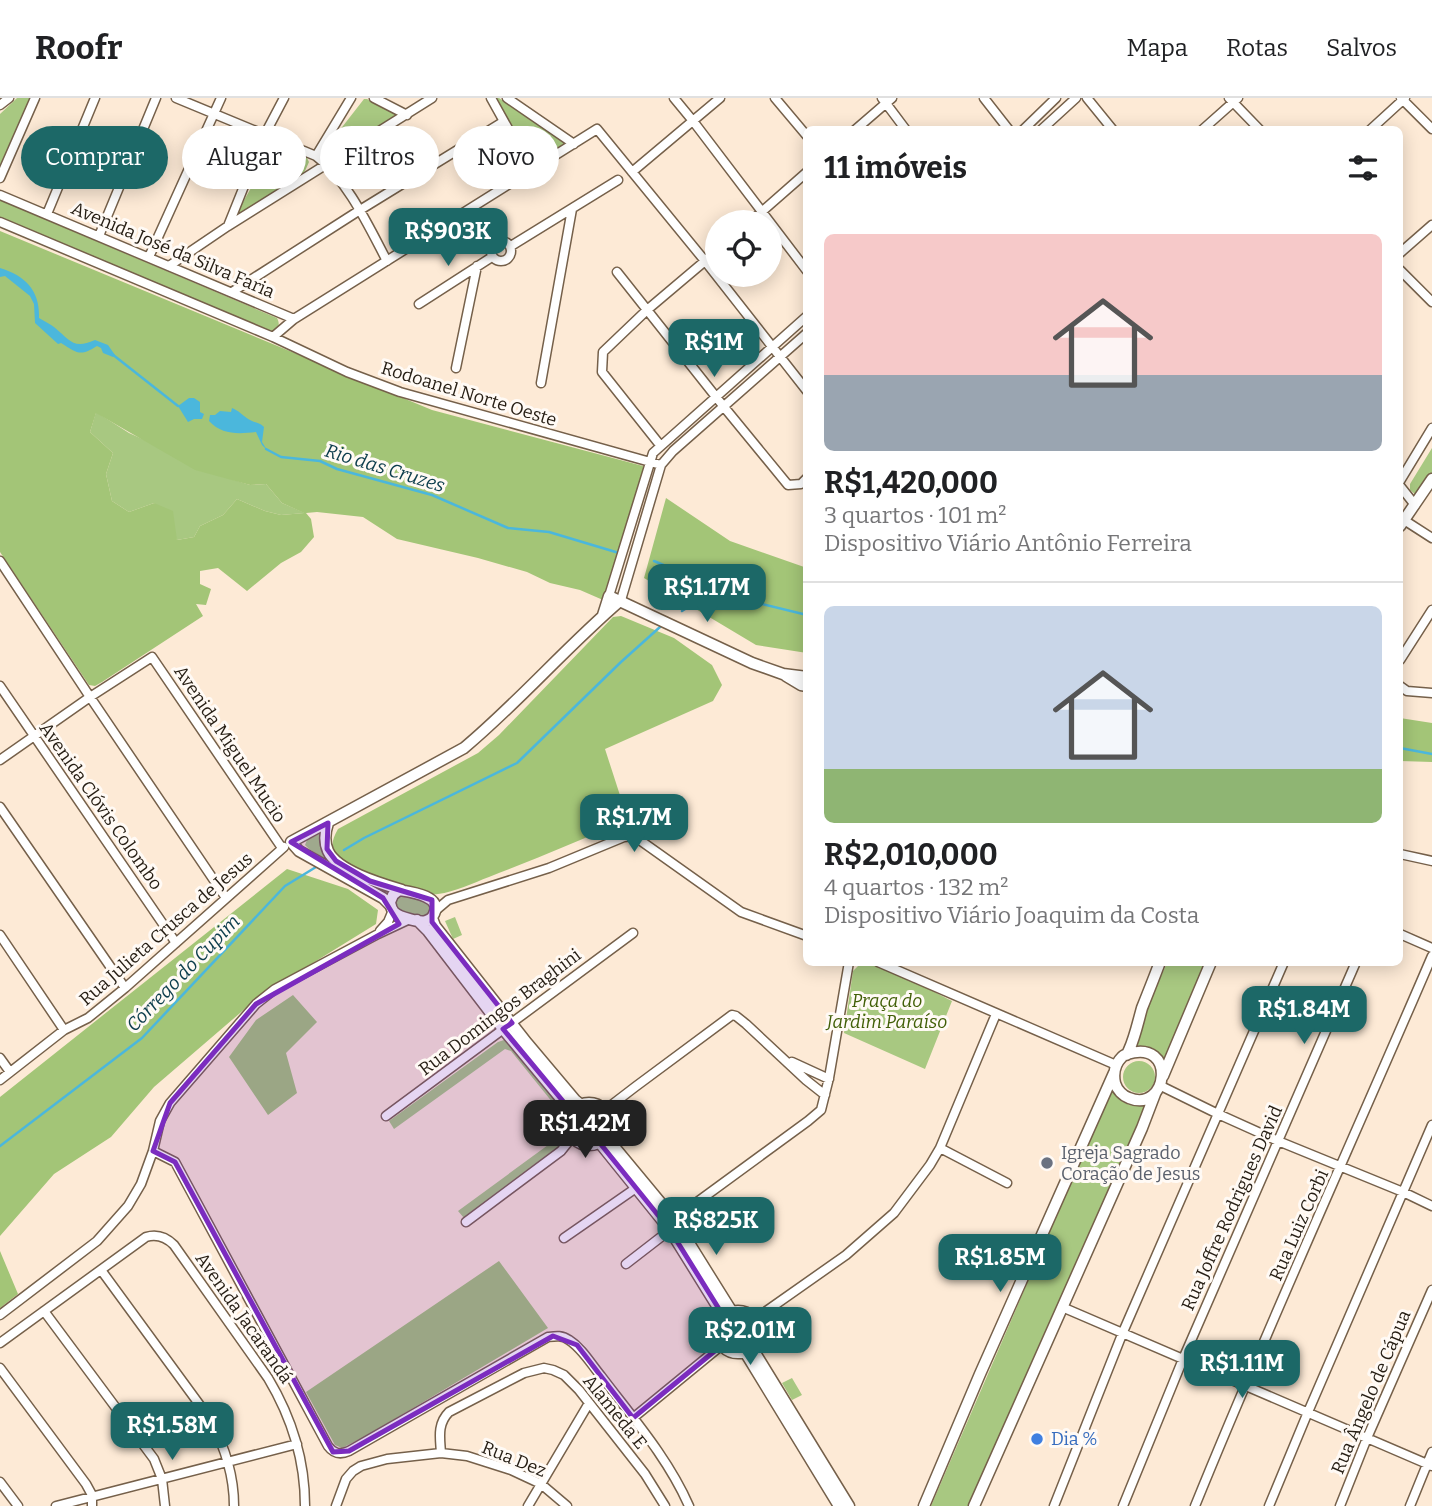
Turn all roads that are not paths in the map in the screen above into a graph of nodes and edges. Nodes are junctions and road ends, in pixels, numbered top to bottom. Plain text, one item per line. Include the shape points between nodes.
1 (9, 98) edge
2 (35, 98) edge
3 (96, 98) edge
4 (156, 98) edge
5 (176, 98) edge
6 (221, 98) edge
7 (284, 98) edge
8 (351, 98) edge
9 (374, 98) edge
10 (416, 98) edge
11 (432, 98) edge
12 (491, 98) edge
13 (507, 98) edge
14 (674, 98) edge
15 (720, 98) edge
16 (775, 98) edge
17 (984, 98) edge
18 (1056, 98) edge
19 (1076, 98) edge
20 (1087, 98) edge
21 (1233, 99) edge
22 (1403, 99) edge
23 (887, 100) edge
24 (0, 105) edge
25 (410, 112) junction
26 (213, 114) junction
27 (503, 121) junction
28 (693, 121) junction
29 (244, 126) edge
30 (269, 126) edge
31 (388, 126) edge
32 (506, 126) edge
33 (859, 126) edge
34 (903, 126) edge
35 (1006, 126) edge
36 (1027, 126) edge
37 (1045, 126) edge
38 (1110, 126) edge
39 (1206, 126) edge
40 (1257, 126) edge
41 (1374, 126) edge
42 (1432, 129) edge
43 (803, 130) edge
44 (574, 144) junction
45 (306, 152) edge
46 (559, 153) edge
47 (316, 156) junction
48 (320, 159) edge
49 (320, 170) edge
50 (632, 172) junction
51 (803, 176) edge
52 (0, 178) edge
53 (618, 180) dead end
54 (243, 189) edge
55 (345, 189) edge
56 (501, 189) edge
57 (0, 195) edge
58 (471, 208) junction
59 (572, 208) junction
60 (360, 210) junction
61 (760, 210) edge
62 (764, 210) edge
63 (47, 214) junction
64 (0, 222) edge
65 (1432, 225) edge
66 (228, 226) junction
67 (99, 236) junction
68 (782, 238) edge
69 (496, 242) junction
70 (510, 246) junction
71 (1403, 250) edge
72 (149, 257) junction
73 (492, 257) junction
74 (387, 261) junction
75 (705, 261) joint
76 (169, 266) junction
77 (477, 266) junction
78 (803, 266) edge
79 (617, 272) dead end
80 (1403, 273) edge
81 (725, 287) edge
82 (232, 292) junction
83 (1432, 302) edge
84 (419, 304) dead end
85 (647, 310) junction
86 (803, 319) edge
87 (294, 320) junction
88 (803, 336) edge
89 (273, 337) junction
90 (771, 347) junction
91 (779, 357) junction
92 (456, 368) dead end
93 (541, 383) dead end
94 (803, 386) edge
95 (716, 397) junction
96 (724, 407) junction
97 (1432, 428) edge
98 (660, 445) junction
99 (650, 461) junction
100 (661, 465) junction
101 (1403, 478) edge
102 (1432, 479) edge
103 (803, 482) edge
104 (1403, 487) edge
105 (1415, 505) junction
106 (1403, 522) edge
107 (1403, 524) edge
108 (1432, 538) edge
109 (0, 561) edge
110 (609, 596) junction
111 (621, 600) junction
112 (1432, 610) edge
113 (603, 615) junction
114 (1403, 655) edge
115 (783, 674) junction
116 (803, 676) edge
117 (803, 685) edge
118 (0, 687) edge
119 (1403, 688) edge
120 (1432, 693) edge
121 (90, 697) junction
122 (33, 737) junction
123 (0, 760) edge
124 (0, 807) edge
125 (328, 823) junction
126 (287, 845) junction
127 (1403, 854) edge
128 (1432, 861) edge
129 (402, 890) junction
130 (428, 897) junction
131 (226, 898) junction
132 (448, 900) junction
133 (392, 908) junction
134 (433, 914) junction
135 (414, 920) junction
136 (633, 933) dead end
137 (0, 934) edge
138 (378, 934) junction
139 (803, 935) edge
140 (1403, 935) edge
141 (176, 943) junction
142 (1432, 948) edge
143 (1432, 956) edge
144 (848, 966) edge
145 (887, 966) edge
146 (1158, 966) edge
147 (1209, 966) edge
148 (1282, 966) edge
149 (1354, 966) edge
150 (125, 988) junction
151 (996, 1014) junction
152 (508, 1026) junction
153 (64, 1030) junction
154 (1127, 1054) junction
155 (783, 1057) junction
156 (0, 1058) edge
157 (1115, 1069) junction
158 (10, 1072) junction
159 (829, 1079) junction
160 (0, 1080) edge
161 (1160, 1085) junction
162 (825, 1095) junction
163 (584, 1104) junction
164 (605, 1110) junction
165 (571, 1114) junction
166 (1218, 1114) junction
167 (386, 1116) dead end
168 (1432, 1125) edge
169 (573, 1136) junction
170 (603, 1140) junction
171 (1278, 1141) junction
172 (940, 1147) junction
173 (153, 1151) junction
174 (1341, 1167) junction
175 (1007, 1183) dead end
176 (636, 1188) junction
177 (1403, 1192) junction
178 (1432, 1206) edge
179 (674, 1219) junction
180 (466, 1222) dead end
181 (670, 1230) junction
182 (564, 1238) dead end
183 (625, 1264) dead end
184 (101, 1270) junction
185 (1432, 1290) edge
186 (1062, 1307) junction
187 (44, 1311) junction
188 (728, 1314) junction
189 (0, 1315) edge
190 (755, 1320) junction
191 (1123, 1332) junction
192 (0, 1343) edge
193 (722, 1345) junction
194 (749, 1350) junction
195 (1183, 1360) junction
196 (0, 1368) edge
197 (1244, 1385) junction
198 (589, 1403) junction
199 (1308, 1412) junction
200 (633, 1418) junction
201 (1367, 1438) junction
202 (297, 1444) junction
203 (1432, 1452) edge
204 (441, 1453) junction
205 (229, 1462) junction
206 (1429, 1465) edge
207 (162, 1479) junction
208 (0, 1482) edge
209 (541, 1484) junction
210 (92, 1495) junction
211 (18, 1506) edge
212 (56, 1506) edge
213 (92, 1506) edge
214 (165, 1506) edge
215 (234, 1506) edge
216 (305, 1506) edge
217 (336, 1506) edge
218 (528, 1506) edge
219 (566, 1506) edge
220 (665, 1506) edge
221 (689, 1506) edge
222 (839, 1506) edge
223 (849, 1506) edge
224 (924, 1506) edge
225 (974, 1506) edge
226 (1054, 1506) edge
227 (1123, 1506) edge
228 (1195, 1506) edge
229 (1269, 1506) edge
230 (1340, 1506) edge
231 (1410, 1506) edge

1 - 24 street
2 - 52 street
3 - 63 street
4 - 67 street
5 - 26 street
6 - 26 street
7 - 30 street
8 - 47 street
9 - 25 street
10 - 25 street
11 - 25 street
12 - 27 street
13 - 44 street
14 - 28 street
15 - 28 street
16 - 43 street
17 - 35 street
18 - 36 street
19 - 37 street
20 - 38 street
21 - 39 street
21 - 40 street
22 - 41 street
22 - 42 street
23 - 33 street
23 - 34 street
25 - 31 street
26 - 29 street
26 - 72 street
27 - 32 street
27 - 60 street
28 - 50 street
28 - 61 street
44 - 46 street
44 - 50 street via 597,129
45 - 47 street
47 - 48 street
49 - 66 street
50 - 75 street
51 - 62 street
53 - 59 street
54 - 66 street
55 - 60 street
56 - 58 street
57 - 63 street, Avenida José da Silva Faria
58 - 69 street
58 - 74 street
59 - 70 street
59 - 93 street
60 - 74 street
60 - 82 street
63 - 67 street, Avenida José da Silva Faria
64 - 89 street, Rodoanel Norte Oeste
65 - 71 street
66 - 76 street
67 - 72 street, Avenida José da Silva Faria
68 - 78 street
69 - 70 street
69 - 73 street
70 - 73 street via 506,261
72 - 76 street, Avenida José da Silva Faria
73 - 77 street
74 - 87 street
75 - 85 street
76 - 82 street, Avenida José da Silva Faria
77 - 84 street
77 - 92 street
79 - 85 street
80 - 83 street
81 - 90 street
82 - 87 street, Avenida José da Silva Faria
85 - 95 street
85 - 98 street via 603,352 602,372
86 - 90 street
87 - 89 street
88 - 91 street
89 - 99 street, Rodoanel Norte Oeste via 400,392
90 - 91 street
90 - 95 street
91 - 94 street
91 - 96 street
95 - 96 street
95 - 98 street
96 - 100 street
96 - 103 street via 788,485
97 - 101 street
98 - 99 street
99 - 100 street, Rodoanel Norte Oeste
99 - 110 street
100 - 111 street
102 - 105 street
104 - 105 street
105 - 106 street
107 - 108 street
109 - 121 street
110 - 111 street
110 - 113 street
111 - 113 street
111 - 115 street
112 - 114 street
113 - 125 street via 464,748
115 - 116 street
115 - 117 street
118 - 122 street, Avenida Clóvis Colombo
119 - 120 street
121 - 122 street
121 - 126 street, Avenida Miguel Mucio via 152,657
121 - 131 street
122 - 123 street
122 - 141 street, Avenida Clóvis Colombo
124 - 150 street
125 - 126 street
125 - 129 street via 327,849 336,861 370,881
126 - 131 street, Rua Julieta Crusca de Jesus
126 - 133 street via 383,898
127 - 128 street
129 - 130 street
129 - 133 street via 393,895
130 - 132 street
130 - 134 street via 434,903
131 - 141 street, Rua Julieta Crusca de Jesus
132 - 134 street
132 - 139 street via 635,836 741,912
133 - 135 street
133 - 138 street
134 - 135 street via 426,921
134 - 152 street via 435,926
135 - 138 street
135 - 152 street
136 - 152 street, Rua Domingos Braghini
137 - 153 street
138 - 173 street via 256,1003 170,1103
140 - 142 street
141 - 150 street, Rua Julieta Crusca de Jesus
143 - 174 street, Rua Luiz Corbi
144 - 159 street
145 - 151 street
146 - 154 street
147 - 161 street
148 - 166 street
149 - 171 street, Rua Joffre Rodrigues David
150 - 153 street, Rua Julieta Crusca de Jesus via 88,1018
151 - 157 street
151 - 172 street
152 - 163 street via 575,1100
152 - 165 street
152 - 167 street, Rua Domingos Braghini
153 - 158 street, Rua Julieta Crusca de Jesus
154 - 157 street
154 - 161 street via 1138,1051 1157,1059 1162,1068
155 - 159 street
155 - 162 street
155 - 164 street via 732,1016
156 - 158 street
157 - 161 street via 1115,1084 1129,1098 1147,1099
157 - 224 street
158 - 160 street, Rua Julieta Crusca de Jesus
159 - 162 street
161 - 166 street
161 - 186 street
162 - 179 street via 821,1110 808,1121
163 - 164 street
163 - 165 street
164 - 170 street via 610,1124
165 - 169 street
166 - 171 street
166 - 191 street
168 - 177 street
169 - 170 street via 592,1145
169 - 180 street via 561,1151
170 - 176 street
170 - 179 street
171 - 174 street
171 - 195 street, Rua Joffre Rodrigues David
172 - 175 street
172 - 190 street via 894,1213 846,1255
173 - 189 street via 128,1206 97,1241
173 - 200 street via 175,1162 333,1452 349,1451 548,1337 562,1336 577,1345
174 - 177 street
174 - 197 street, Rua Luiz Corbi
176 - 181 street
176 - 182 street
177 - 178 street
177 - 199 street
179 - 188 street
181 - 183 street
181 - 188 street
184 - 187 street
184 - 202 street, Avenida Jacarandá via 146,1237 162,1237 174,1245 268,1378
184 - 205 street via 210,1419
185 - 201 street, Rua Ângelo de Cápua
186 - 191 street
186 - 225 street
187 - 192 street
187 - 207 street via 148,1450
188 - 190 street via 740,1311
188 - 193 street via 718,1331
190 - 194 street via 759,1334
191 - 195 street
191 - 226 street
193 - 194 street via 737,1353
193 - 200 street
194 - 222 street
194 - 223 street
195 - 197 street
195 - 227 street, Rua Joffre Rodrigues David
196 - 210 street
197 - 199 street
197 - 228 street, Rua Luiz Corbi
198 - 204 street, Alameda E via 564,1375 544,1368 524,1373 449,1412 440,1427
198 - 209 street
198 - 220 street, Alameda E
199 - 201 street
199 - 229 street
200 - 221 street
201 - 206 street
201 - 230 street, Rua Ângelo de Cápua
202 - 205 street
202 - 216 street, Avenida Jacarandá
203 - 206 street
204 - 209 street, Rua Dez via 489,1462
204 - 217 street, Rua Dez via 361,1466 346,1479
205 - 207 street
205 - 215 street
206 - 231 street
207 - 210 street
207 - 214 street
208 - 211 street
209 - 218 street
209 - 219 street, Rua Dez
210 - 212 street
210 - 213 street

